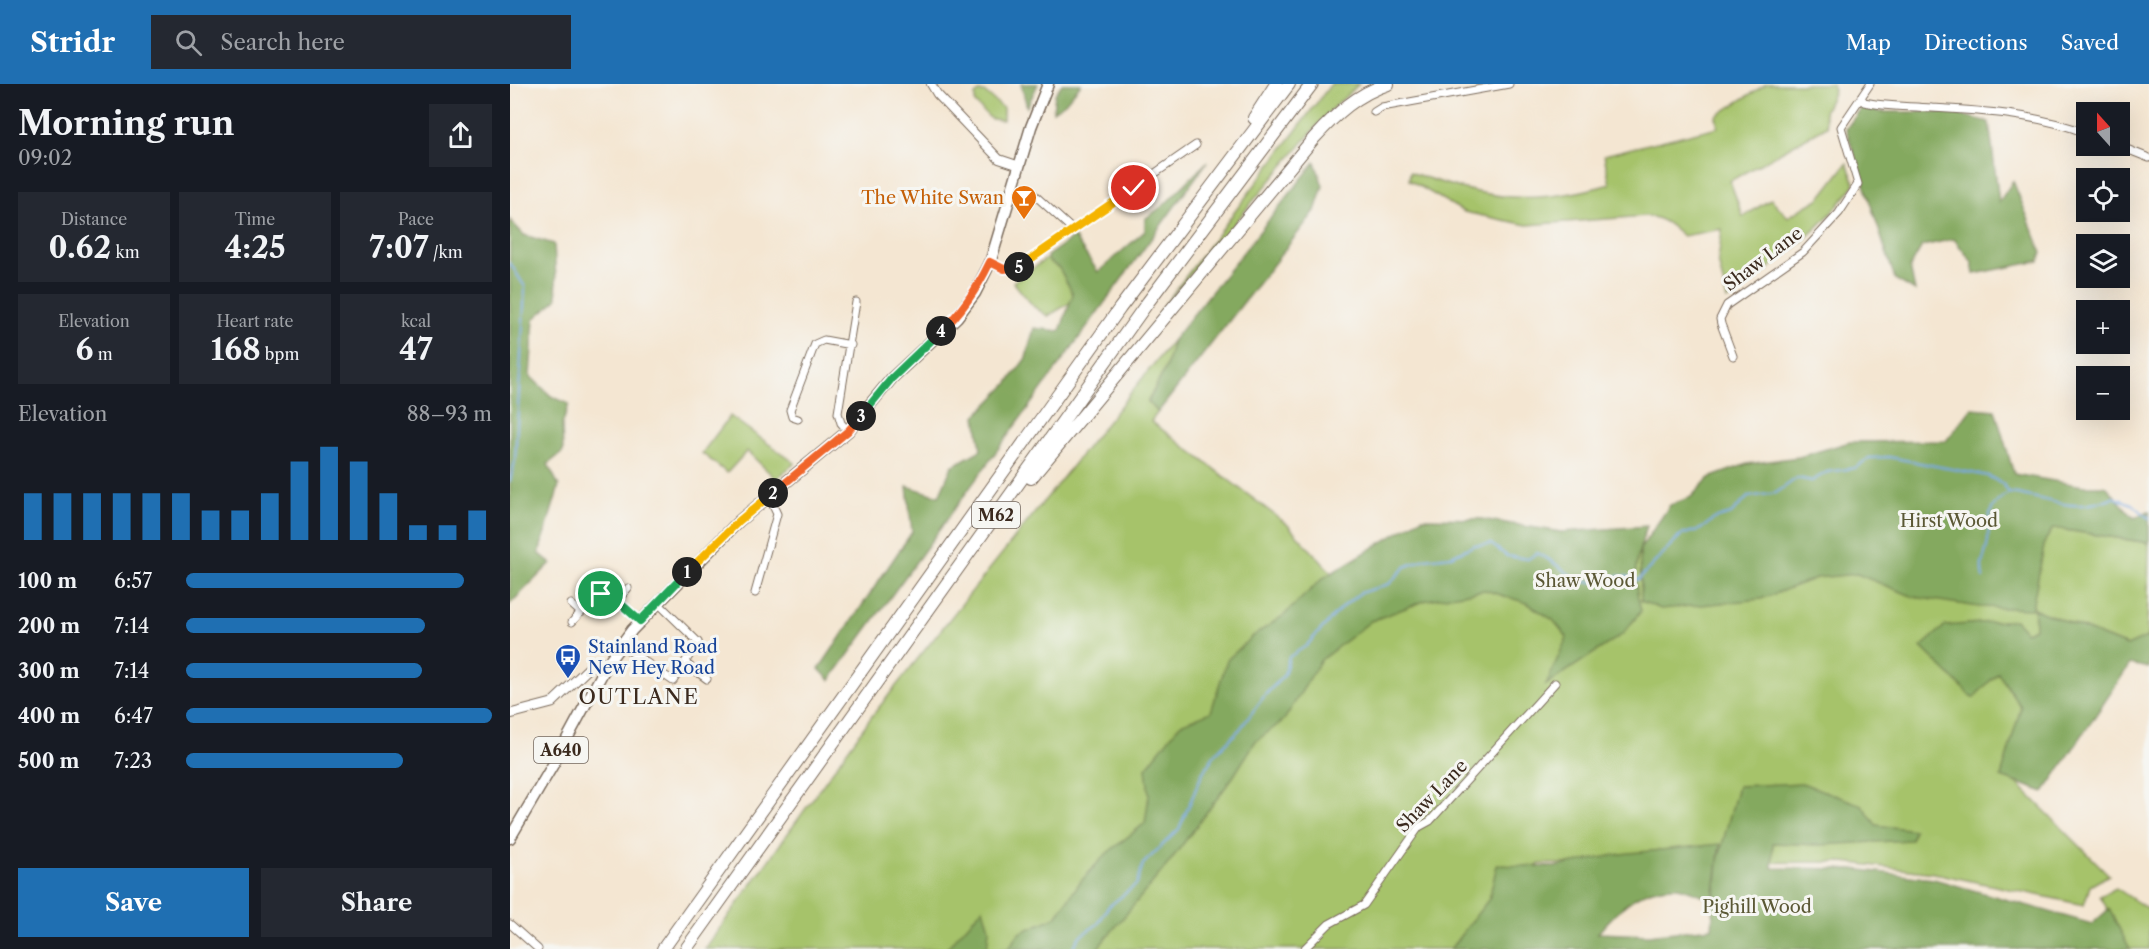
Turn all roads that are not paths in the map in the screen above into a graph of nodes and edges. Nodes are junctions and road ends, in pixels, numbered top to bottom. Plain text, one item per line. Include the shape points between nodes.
1 (931, 84) edge
2 (1047, 84) edge
3 (1276, 84) edge
4 (1289, 84) edge
5 (1312, 84) edge
6 (1388, 84) edge
7 (1509, 84) edge
8 (1870, 84) edge
9 (1861, 97) junction
10 (1374, 112) dead end
11 (2076, 129) edge
12 (1196, 145) dead end
13 (2130, 150) edge
14 (2149, 158) edge
15 (1020, 166) junction
16 (1028, 189) dead end
17 (1190, 214) junction
18 (1073, 230) junction
19 (990, 262) junction
20 (856, 302) dead end
21 (851, 345) junction
22 (1733, 356) dead end
23 (798, 419) dead end
24 (848, 431) junction
25 (768, 497) junction
26 (967, 556) junction
27 (628, 588) dead end
28 (755, 593) dead end
29 (617, 601) junction
30 (657, 602) junction
31 (571, 604) dead end
32 (581, 613) junction
33 (640, 621) junction
34 (572, 622) dead end
35 (621, 645) junction
36 (609, 660) junction
37 (685, 663) junction
38 (707, 679) dead end
39 (1555, 683) dead end
40 (510, 714) edge
41 (510, 838) edge
42 (510, 924) edge
43 (538, 949) edge
44 (663, 949) edge
45 (686, 949) edge
46 (1304, 949) edge

1 - 15 street via 999,159
2 - 15 main road, A640
3 - 17 highway
4 - 17 highway, M62
5 - 26 highway, M62 via 1148,302
6 - 26 highway via 1353,101 1314,138
7 - 10 street via 1382,107
8 - 9 street
9 - 11 street via 1864,102 1882,106 1968,110 2050,120
9 - 22 street, Shaw Lane via 1841,127 1858,184 1839,213 1803,252 1727,305 1720,319
12 - 18 street
13 - 14 street
15 - 19 main road, A640
16 - 18 street
17 - 44 highway, M62
18 - 19 street via 1018,268 1004,269
19 - 24 main road, A640 via 975,293 957,317 892,378
20 - 21 street
21 - 23 street via 825,340 815,344 790,410 792,417
21 - 24 street via 838,413
24 - 25 main road, A640
25 - 28 street via 777,514
25 - 30 main road, A640
26 - 45 highway, M62
27 - 29 street
29 - 32 street via 601,594
29 - 33 street
30 - 33 main road, A640
30 - 37 street via 698,642
31 - 32 street
32 - 34 street
33 - 35 main road, A640
35 - 36 main road, A640
35 - 37 street via 673,681
36 - 40 main road via 592,665 552,703
36 - 41 main road, A640
37 - 38 street
39 - 46 street, Shaw Lane via 1430,821 1419,827 1364,905 1329,924
42 - 43 street

